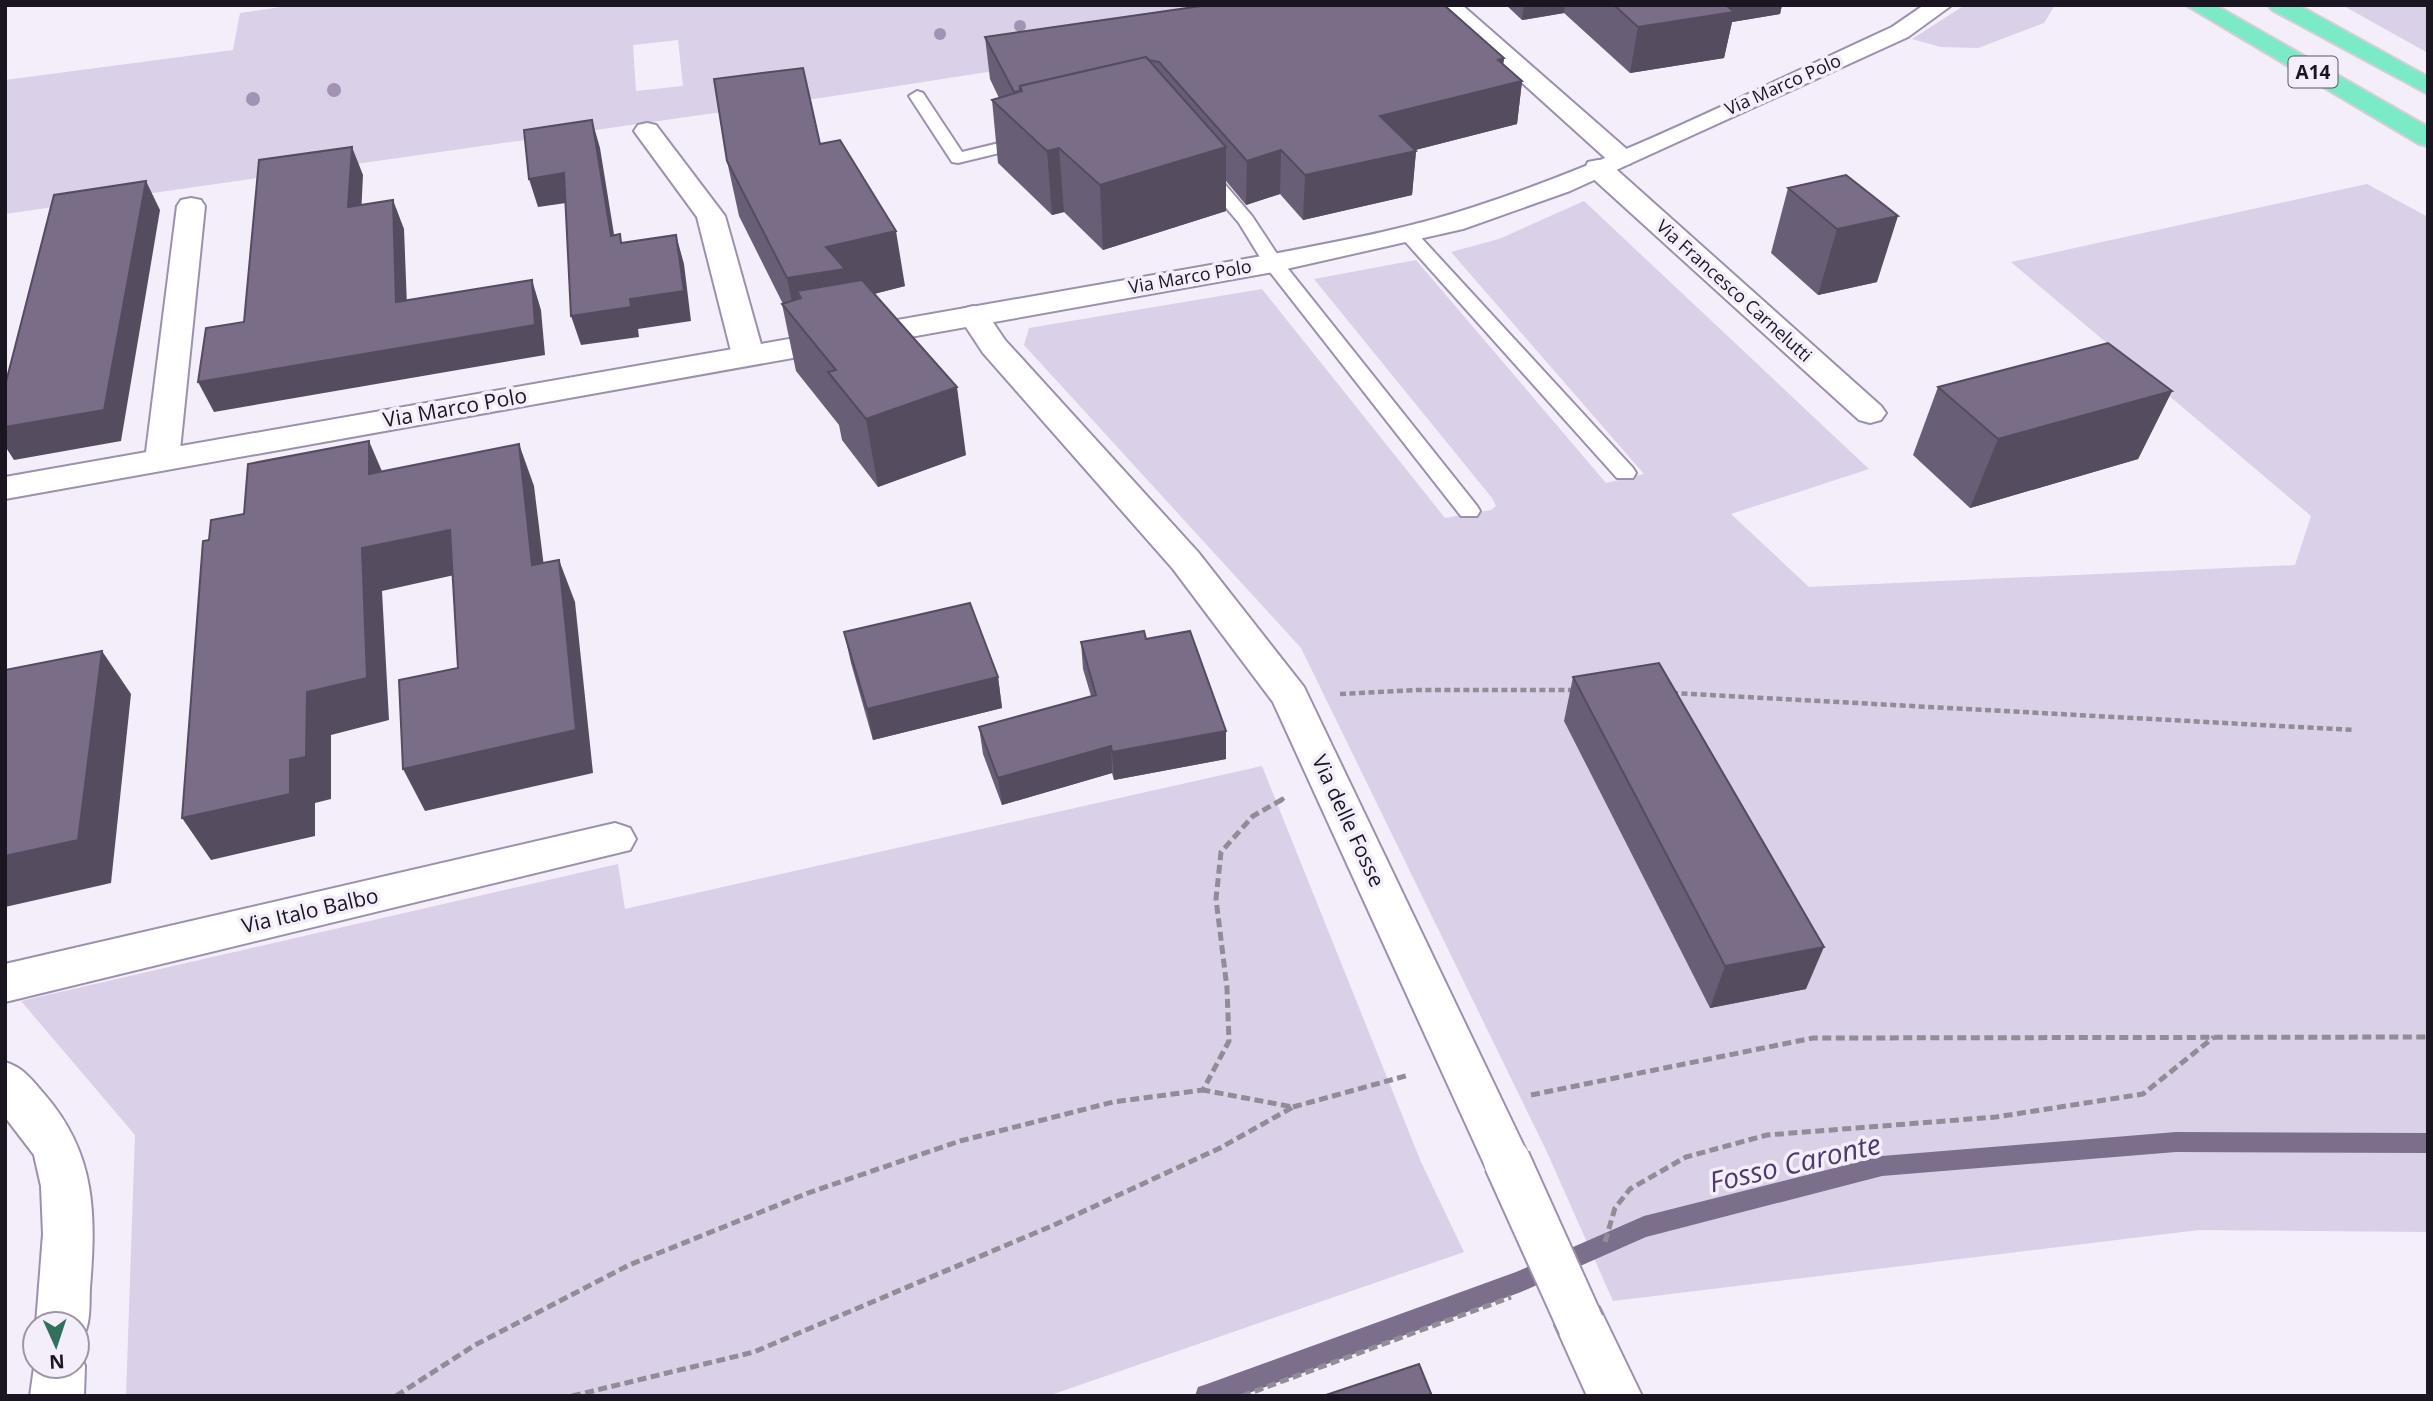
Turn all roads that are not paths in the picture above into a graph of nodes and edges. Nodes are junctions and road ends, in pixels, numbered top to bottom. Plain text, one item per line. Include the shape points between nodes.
1 (1448, 5) edge
2 (1940, 5) edge
3 (2199, 5) edge
4 (2280, 5) edge
5 (2428, 87) edge
6 (917, 96) dead end
7 (647, 131) dead end
8 (1049, 136) edge
9 (2428, 138) edge
10 (1196, 161) edge
11 (1609, 163) junction
12 (191, 206) dead end
13 (1408, 234) junction
14 (1273, 262) junction
15 (973, 315) junction
16 (748, 355) junction
17 (1870, 413) dead end
18 (162, 460) junction
19 (1625, 473) dead end
20 (5, 488) edge
21 (1469, 511) dead end
22 (615, 839) dead end
23 (5, 983) edge
24 (5, 1082) edge
25 (63, 1310) edge
26 (1615, 1396) edge

1 - 11 street
2 - 11 street, Via Marco Polo via 1900,32
3 - 9 highway, A14
4 - 5 highway, A14
6 - 8 lane via 958,158
7 - 16 street via 711,216
10 - 14 lane via 1246,220
11 - 13 street, Via Marco Polo via 1509,204
11 - 17 street, Via Francesco Carnelutti
12 - 18 street
13 - 14 street, Via Marco Polo
13 - 19 lane
14 - 15 street, Via Marco Polo
14 - 21 lane
15 - 16 street, Via Marco Polo
15 - 26 street, Via delle Fosse, bridge via 993,346 1204,580 1290,697
16 - 18 street, Via Marco Polo
18 - 20 street, Via Marco Polo
22 - 23 street, Via Italo Balbo
24 - 25 street via 55,1147 65,1189 68,1236

